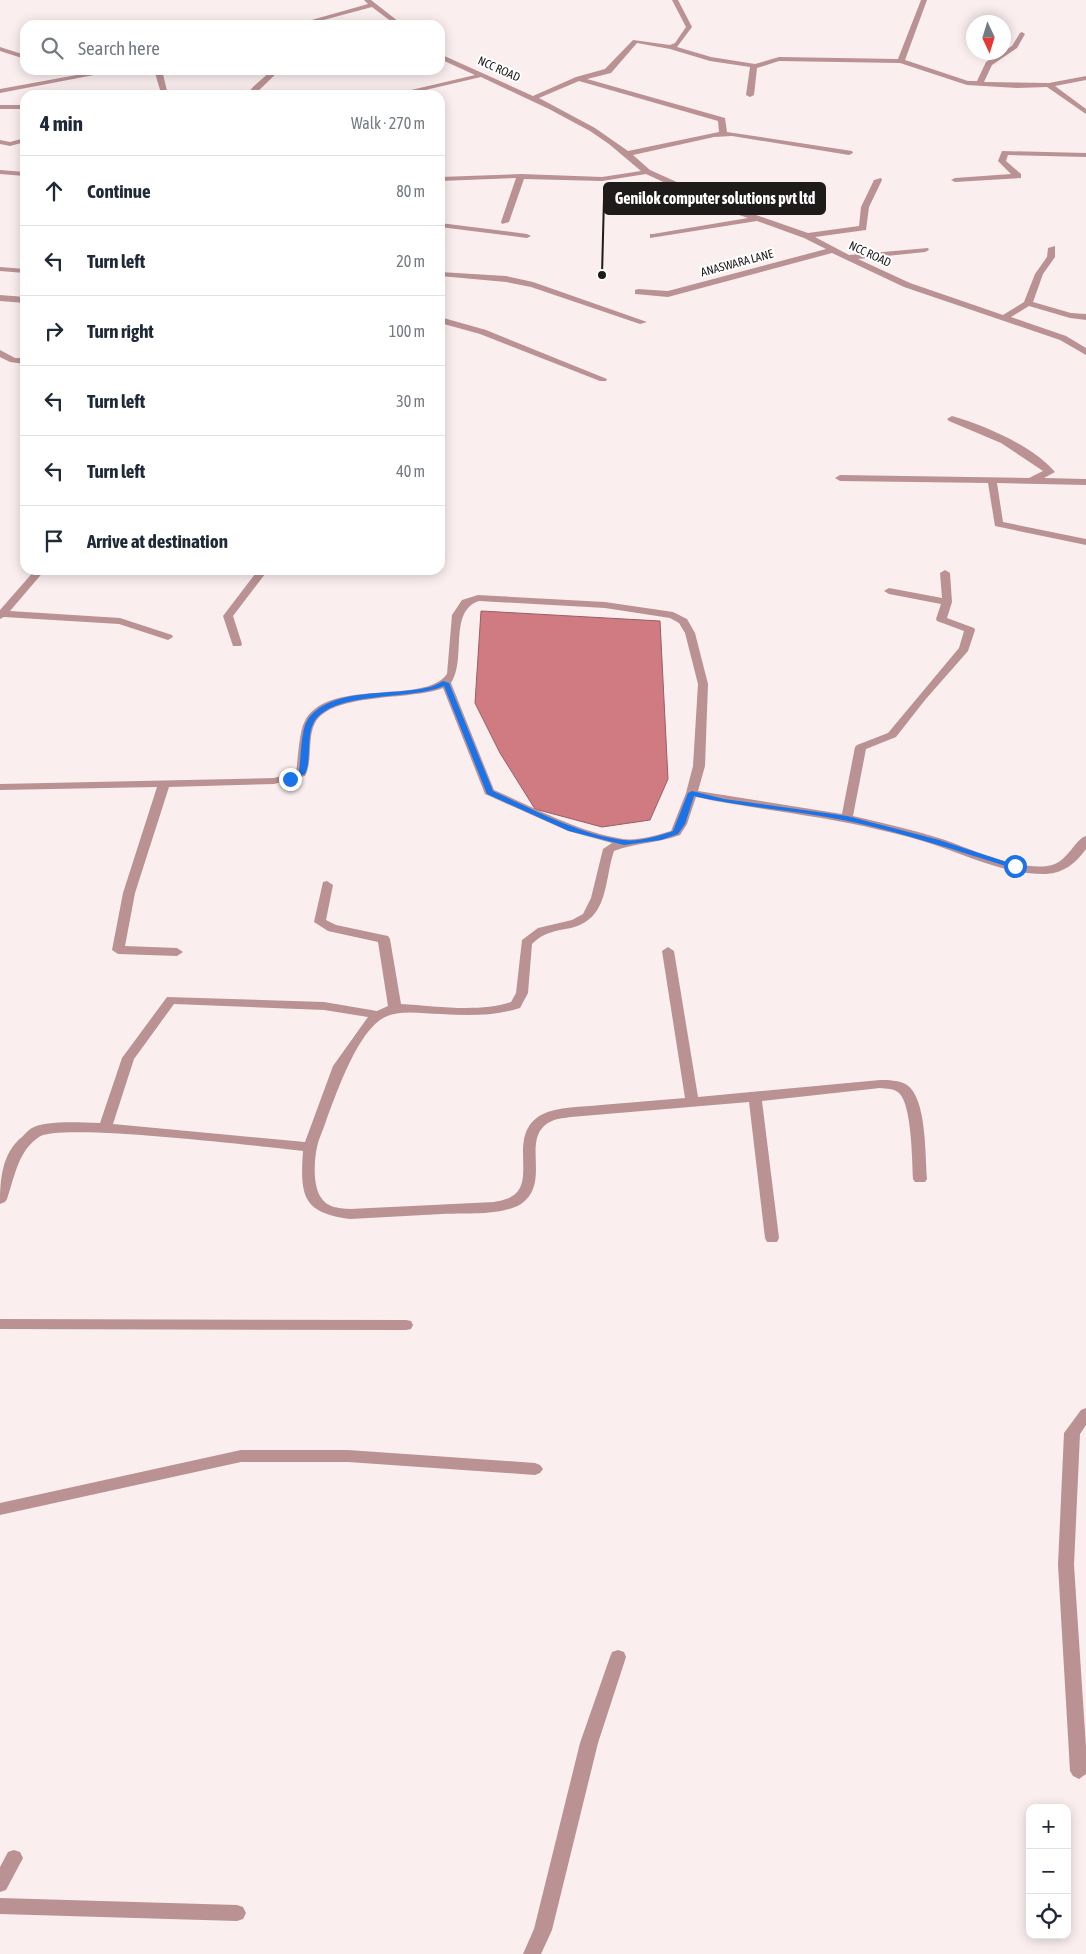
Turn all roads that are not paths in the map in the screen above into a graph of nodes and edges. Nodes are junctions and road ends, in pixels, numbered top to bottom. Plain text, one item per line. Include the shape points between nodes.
1 (675, 0) edge
2 (924, 0) edge
3 (370, 3) edge
4 (313, 20) edge
5 (393, 20) edge
6 (1022, 34) dead end
7 (671, 47) junction
8 (0, 49) edge
9 (836, 50) dead end
10 (20, 55) edge
11 (445, 59) edge
12 (832, 60) junction
13 (901, 61) junction
14 (754, 66) junction
15 (65, 75) edge
16 (87, 75) edge
17 (160, 75) edge
18 (271, 75) edge
19 (482, 75) junction
20 (70, 78) junction
21 (1086, 78) edge
22 (579, 79) junction
23 (979, 84) junction
24 (1049, 85) junction
25 (164, 90) edge
26 (254, 90) edge
27 (416, 90) edge
28 (0, 91) edge
29 (750, 95) dead end
30 (534, 98) junction
31 (0, 107) edge
32 (20, 107) edge
33 (1086, 112) edge
34 (723, 134) junction
35 (20, 141) edge
36 (0, 142) edge
37 (629, 153) junction
38 (850, 153) dead end
39 (1086, 155) edge
40 (0, 172) edge
41 (647, 172) junction
42 (20, 174) edge
43 (521, 176) junction
44 (445, 180) edge
45 (878, 180) dead end
46 (955, 180) dead end
47 (759, 220) junction
48 (505, 222) dead end
49 (445, 226) edge
50 (527, 236) dead end
51 (653, 236) dead end
52 (807, 236) junction
53 (1052, 248) dead end
54 (833, 250) junction
55 (925, 250) dead end
56 (848, 258) junction
57 (0, 269) edge
58 (20, 271) edge
59 (445, 274) edge
60 (643, 293) dead end
61 (0, 298) edge
62 (20, 300) edge
63 (1028, 303) junction
64 (1086, 316) edge
65 (1004, 318) junction
66 (445, 321) edge
67 (644, 322) dead end
68 (1086, 352) edge
69 (0, 353) edge
70 (20, 361) edge
71 (603, 379) dead end
72 (952, 419) dead end
73 (840, 478) dead end
74 (992, 480) junction
75 (1030, 481) junction
76 (1086, 482) edge
77 (1086, 542) edge
78 (945, 573) dead end
79 (36, 575) edge
80 (259, 575) edge
81 (889, 592) dead end
82 (947, 602) junction
83 (1, 615) edge
84 (168, 637) dead end
85 (237, 644) dead end
86 (446, 683) junction
87 (164, 784) junction
88 (0, 787) edge
89 (692, 793) junction
90 (847, 819) junction
91 (1086, 840) edge
92 (624, 843) junction
93 (1081, 857) edge
94 (327, 885) dead end
95 (668, 951) dead end
96 (177, 952) dead end
97 (395, 1008) junction
98 (378, 1015) junction
99 (756, 1097) junction
100 (692, 1101) junction
101 (105, 1128) junction
102 (310, 1147) junction
103 (920, 1179) dead end
104 (0, 1198) edge
105 (772, 1238) dead end
106 (0, 1324) edge
107 (406, 1325) dead end
108 (1086, 1414) edge
109 (535, 1469) dead end
110 (0, 1509) edge
111 (618, 1658) dead end
112 (1079, 1771) dead end
113 (14, 1858) dead end
114 (0, 1884) edge
115 (0, 1906) edge
116 (237, 1913) dead end
117 (532, 1954) edge

1 - 7 street via 689,27
2 - 13 street
3 - 4 street
3 - 5 street
6 - 23 street via 1015,47 989,64
7 - 14 street via 710,59
7 - 22 street via 635,41 608,71
8 - 10 street
9 - 12 street
11 - 19 street, NCC ROAD
12 - 13 street
12 - 14 street via 779,59
13 - 23 street
14 - 29 street
15 - 20 street
16 - 20 street
17 - 25 street
18 - 26 street
19 - 27 street
19 - 30 street, NCC ROAD
20 - 28 street
21 - 24 street
22 - 30 street
22 - 34 street via 722,120
23 - 24 street
24 - 33 street
30 - 37 street, NCC ROAD via 600,132
31 - 32 street
34 - 37 street
34 - 38 street
35 - 36 street
37 - 41 street, NCC ROAD
39 - 46 street via 1004,153 1002,160 1018,176
40 - 42 street
41 - 43 street via 602,179
41 - 47 street, NCC ROAD
43 - 44 street
43 - 48 street
45 - 52 street via 865,206 863,228
47 - 51 street
47 - 52 street, NCC ROAD
49 - 50 street
52 - 54 street, NCC ROAD
53 - 63 street
54 - 56 street, NCC ROAD
54 - 60 street, ANASWARA LANE via 668,294
55 - 56 street
56 - 65 street, NCC ROAD via 907,285
57 - 58 street
59 - 67 street via 533,285
61 - 62 street
63 - 64 street via 1070,315
63 - 65 street
65 - 68 street, NCC ROAD via 1063,338
66 - 71 street via 483,332
69 - 70 street
72 - 75 street via 990,432 1032,456 1050,472
73 - 74 street
74 - 75 street
74 - 77 street via 998,524
75 - 76 street
78 - 82 street
79 - 83 street
80 - 85 street via 228,616
81 - 82 street
82 - 90 street via 941,619 970,630 964,649 892,734 861,748
83 - 84 street via 120,621
86 - 87 street via 428,690 329,704 309,723 303,771 296,777 274,781
86 - 89 street via 452,674 458,615 466,602 478,598 605,605 673,615 683,621 690,633 703,684 699,766
86 - 92 street via 489,792 572,830
87 - 88 street
87 - 96 street via 129,893 118,950
89 - 90 street via 724,801
89 - 92 street via 676,833
90 - 93 street via 1033,870 1050,870
91 - 93 street
92 - 97 street via 609,849 590,914 577,922 536,933 526,942 522,993 516,1005 502,1010
94 - 97 street via 320,922 332,928 384,939
95 - 100 street
97 - 98 street
98 - 101 street via 324,1006 171,1000 128,1058
98 - 102 street via 368,1024 340,1066
99 - 100 street
99 - 103 street via 895,1085 905,1090 914,1115
99 - 105 street
100 - 102 street via 572,1112 545,1118 535,1127 530,1138 529,1186 524,1197 511,1205 350,1214 326,1210 314,1200 309,1190
101 - 102 street
101 - 104 street via 37,1131 17,1148
106 - 107 street
108 - 112 street via 1072,1433 1066,1565
109 - 110 street via 348,1456 241,1456
111 - 117 street via 589,1743 543,1930
113 - 114 street
115 - 116 street

